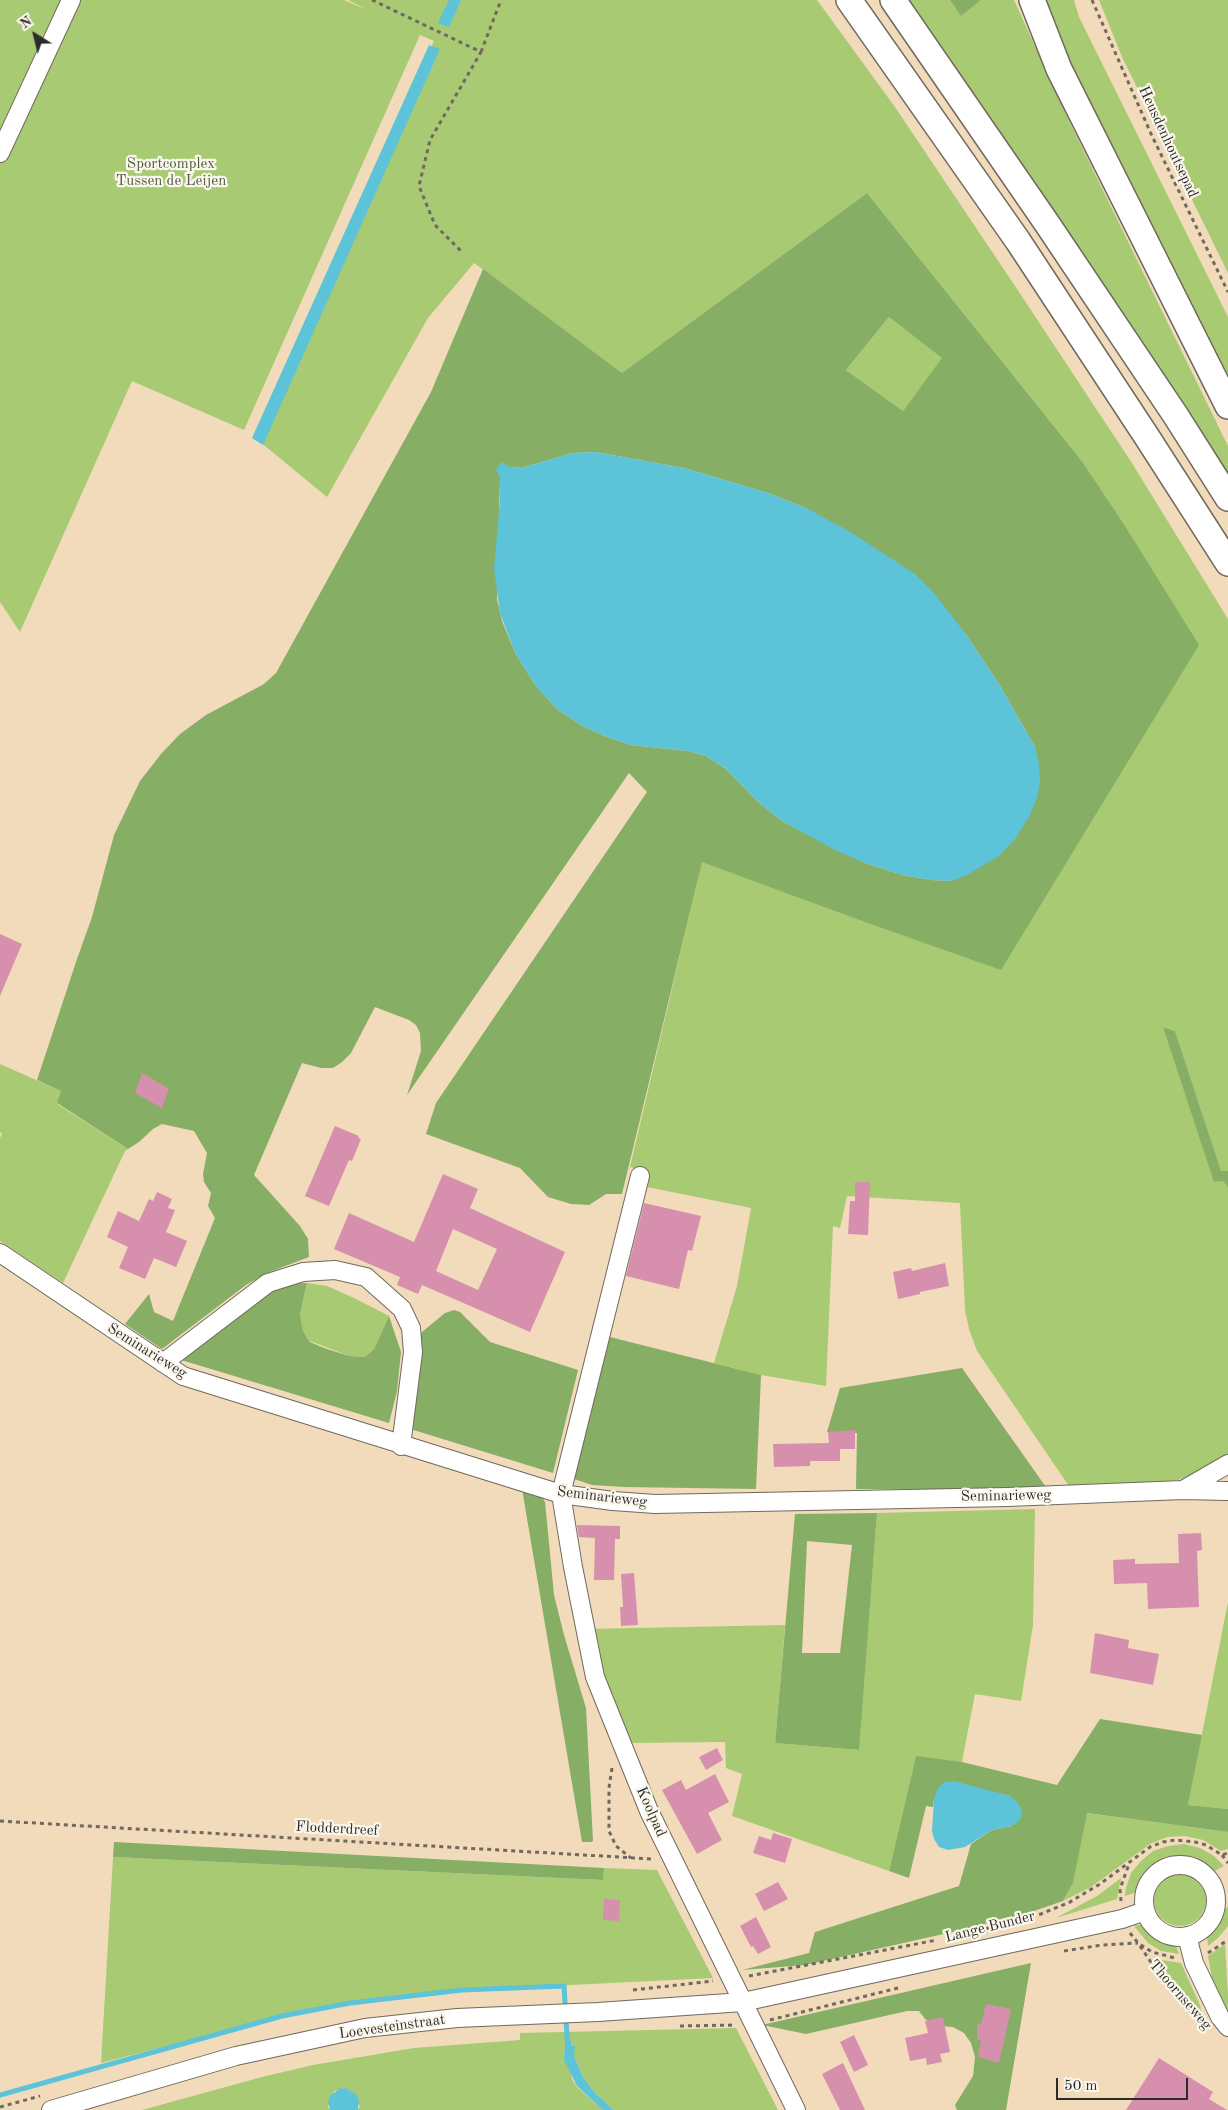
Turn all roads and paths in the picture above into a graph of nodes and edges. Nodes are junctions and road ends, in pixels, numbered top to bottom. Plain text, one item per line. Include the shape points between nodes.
1 (72, 0) edge
2 (372, 0) edge
3 (501, 0) edge
4 (849, 0) edge
5 (893, 0) edge
6 (1032, 0) edge
7 (1092, 0) edge
8 (481, 52) junction
9 (0, 153) edge
10 (463, 253) dead end
11 (1228, 292) edge
12 (1228, 406) edge
13 (1228, 498) edge
14 (1228, 563) edge
15 (640, 1176) dead end
16 (0, 1253) edge
17 (162, 1363) junction
18 (401, 1446) junction
19 (1228, 1464) edge
20 (1183, 1490) junction
21 (1228, 1491) edge
22 (561, 1494) junction
23 (619, 1736) junction
24 (0, 1821) edge
25 (1228, 1853) edge
26 (1222, 1854) junction
27 (631, 1858) junction
28 (672, 1860) junction
29 (1228, 1864) edge
30 (1222, 1893) edge
31 (1145, 1911) junction
32 (980, 1931) dead end
33 (1187, 1936) junction
34 (943, 1939) dead end
35 (1063, 1952) dead end
36 (732, 1979) junction
37 (907, 1986) dead end
38 (742, 2002) junction
39 (753, 2025) junction
40 (676, 2026) dead end
41 (1228, 2027) edge
42 (1208, 2031) dead end
43 (51, 2110) edge
44 (796, 2110) edge

1 - 9 street
2 - 8 path
3 - 8 path
4 - 14 highway via 1018,242
5 - 13 highway via 1048,224
6 - 12 highway via 1059,69
7 - 11 path, Heusdenhoutsepad via 1148,128
8 - 10 path via 430,140 419,186 434,225
15 - 22 street
16 - 17 street, Seminarieweg
17 - 18 street, Seminarieweg via 183,1376
17 - 18 street via 268,1283 303,1272 327,1270 366,1277 402,1309 411,1328 413,1352
18 - 22 street, Seminarieweg
19 - 20 street
20 - 21 street, Seminarieweg
20 - 22 street, Seminarieweg via 655,1504
22 - 23 street, Koolpad via 595,1677
23 - 27 path via 609,1788 609,1832 616,1846
23 - 28 street, Koolpad
24 - 27 path, Flodderdreef
25 - 26 path
26 - 29 path
26 - 32 path, Lange Bunder via 1195,1842 1163,1842 1150,1847 1070,1902 1041,1914
27 - 28 path, Flodderdreef
28 - 36 street, Koolpad
30 - 31 street via 1195,1868 1172,1866 1152,1878 1146,1888
30 - 33 street via 1212,1917 1202,1929
31 - 33 street via 1161,1932
31 - 38 street, Lange Bunder via 1122,1919
33 - 41 street, Thoornseweg via 1194,1963
34 - 36 path, Lange Bunder
35 - 42 path, Thoornseweg via 1138,1943 1159,1974
36 - 38 street, Koolpad
37 - 39 path
38 - 39 street, Koolpad
38 - 43 street, Loevesteinstraat via 457,2018 365,2028 236,2056
39 - 40 path
39 - 44 street, Koolpad

